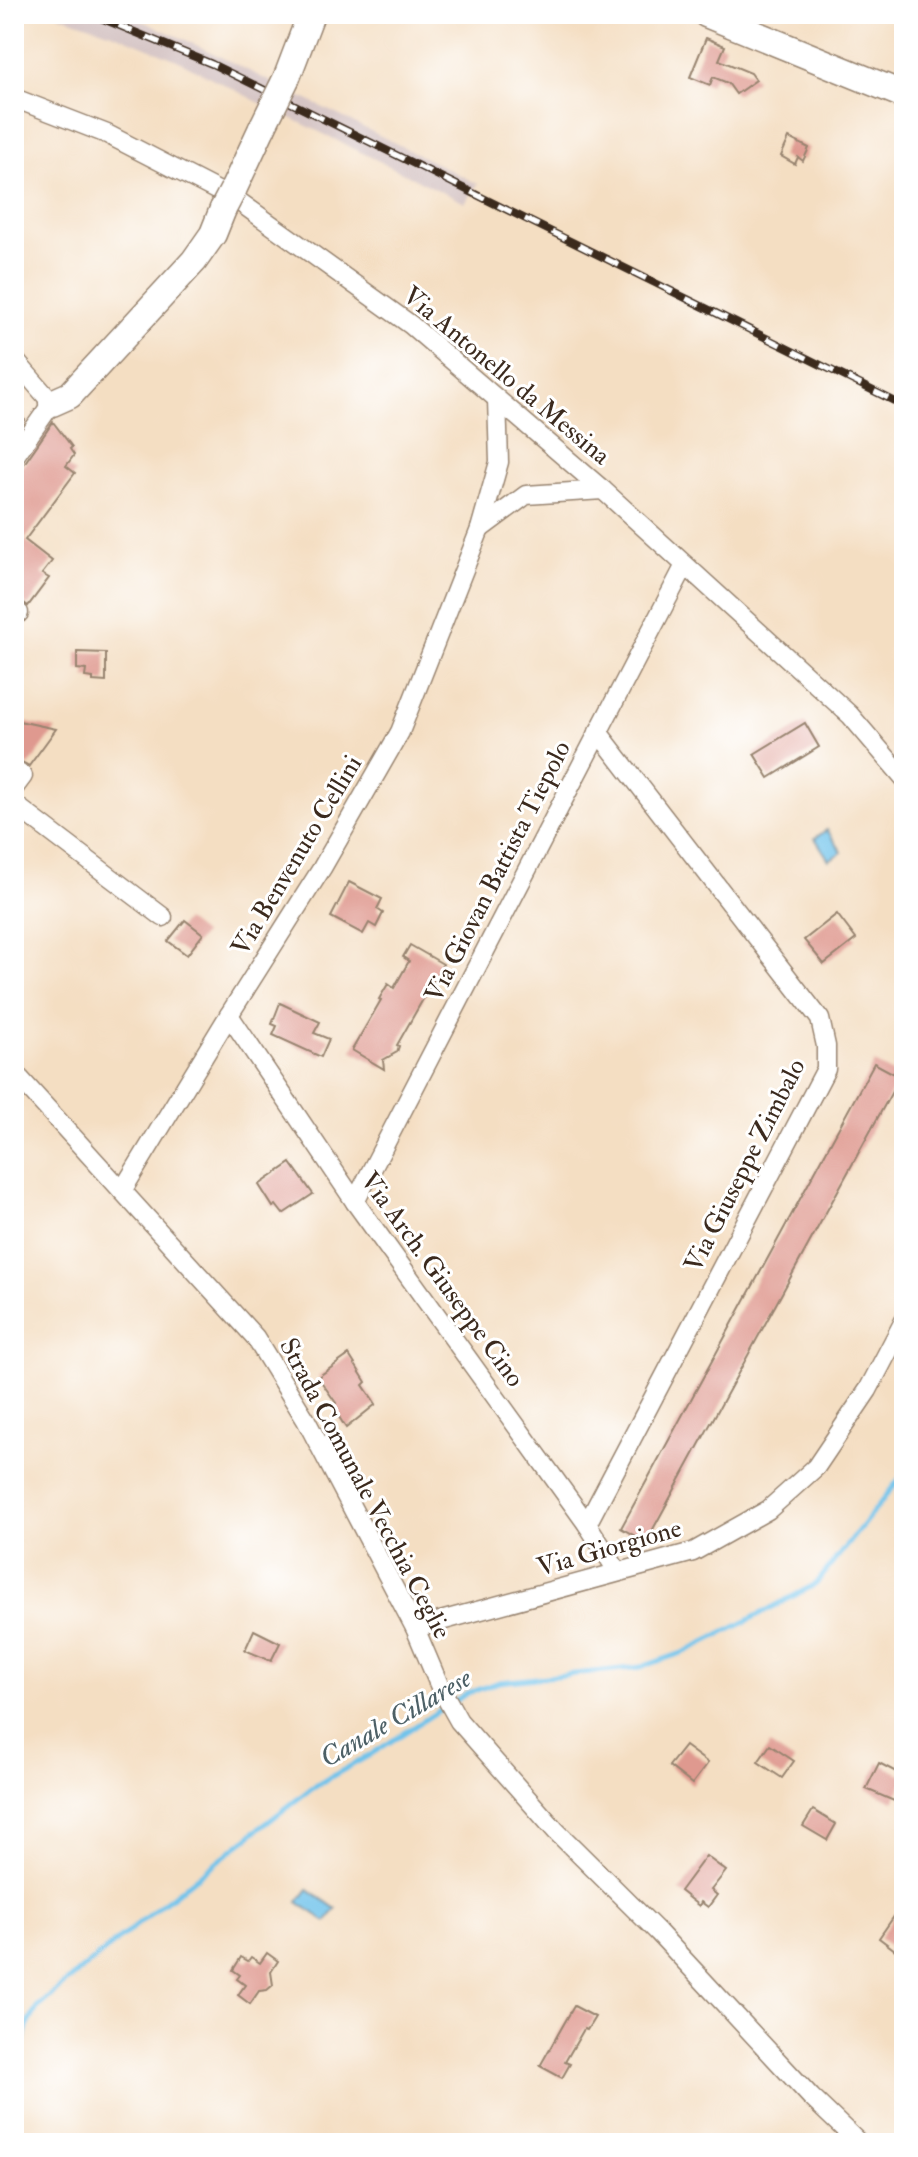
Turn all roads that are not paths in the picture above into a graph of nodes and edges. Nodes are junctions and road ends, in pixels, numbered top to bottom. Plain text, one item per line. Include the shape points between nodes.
1 (311, 14) edge
2 (706, 14) edge
3 (904, 95) edge
4 (14, 98) edge
5 (14, 359) edge
6 (497, 399) junction
7 (52, 403) junction
8 (14, 457) edge
9 (603, 490) junction
10 (480, 529) junction
11 (685, 565) junction
12 (598, 732) junction
13 (14, 770) edge
14 (904, 778) edge
15 (14, 788) edge
16 (14, 804) edge
17 (163, 917) dead end
18 (229, 1015) junction
19 (14, 1072) edge
20 (122, 1191) junction
21 (355, 1202) junction
22 (904, 1321) edge
23 (587, 1524) junction
24 (618, 1572) junction
25 (415, 1628) junction
26 (859, 2143) edge

1 - 7 street, bridge via 213,234 70,395
2 - 3 street
4 - 6 street, Via Antonello da Messina via 107,134 241,203 411,325
5 - 7 street
6 - 9 street, Via Antonello da Messina
6 - 10 street, Via Benvenuto Cellini via 499,462
7 - 8 street
9 - 10 street via 526,495
9 - 11 street, Via Antonello da Messina
10 - 18 street, Via Benvenuto Cellini via 400,732
11 - 12 street, Via Giovan Battista Tiepolo
11 - 14 street, Via Antonello da Messina via 850,715
12 - 21 street, Via Giovan Battista Tiepolo
12 - 23 street, Via Giuseppe Zimbalo via 820,1019 826,1069
13 - 15 street via 23,776
16 - 17 street
18 - 20 street, Via Benvenuto Cellini
18 - 21 street, Via Arch. Giuseppe Cino
19 - 20 street, Strada Comunale Vecchia Ceglie
20 - 25 street, Strada Comunale Vecchia Ceglie via 255,1337 306,1420
21 - 23 street, Via Arch. Giuseppe Cino
22 - 24 street, Via Giorgione via 868,1390 816,1467 768,1510 693,1552
23 - 24 street, Via Arch. Giuseppe Cino
24 - 25 street, Via Giorgione
25 - 26 street, Strada Comunale Vecchia Ceglie via 459,1721 556,1831

